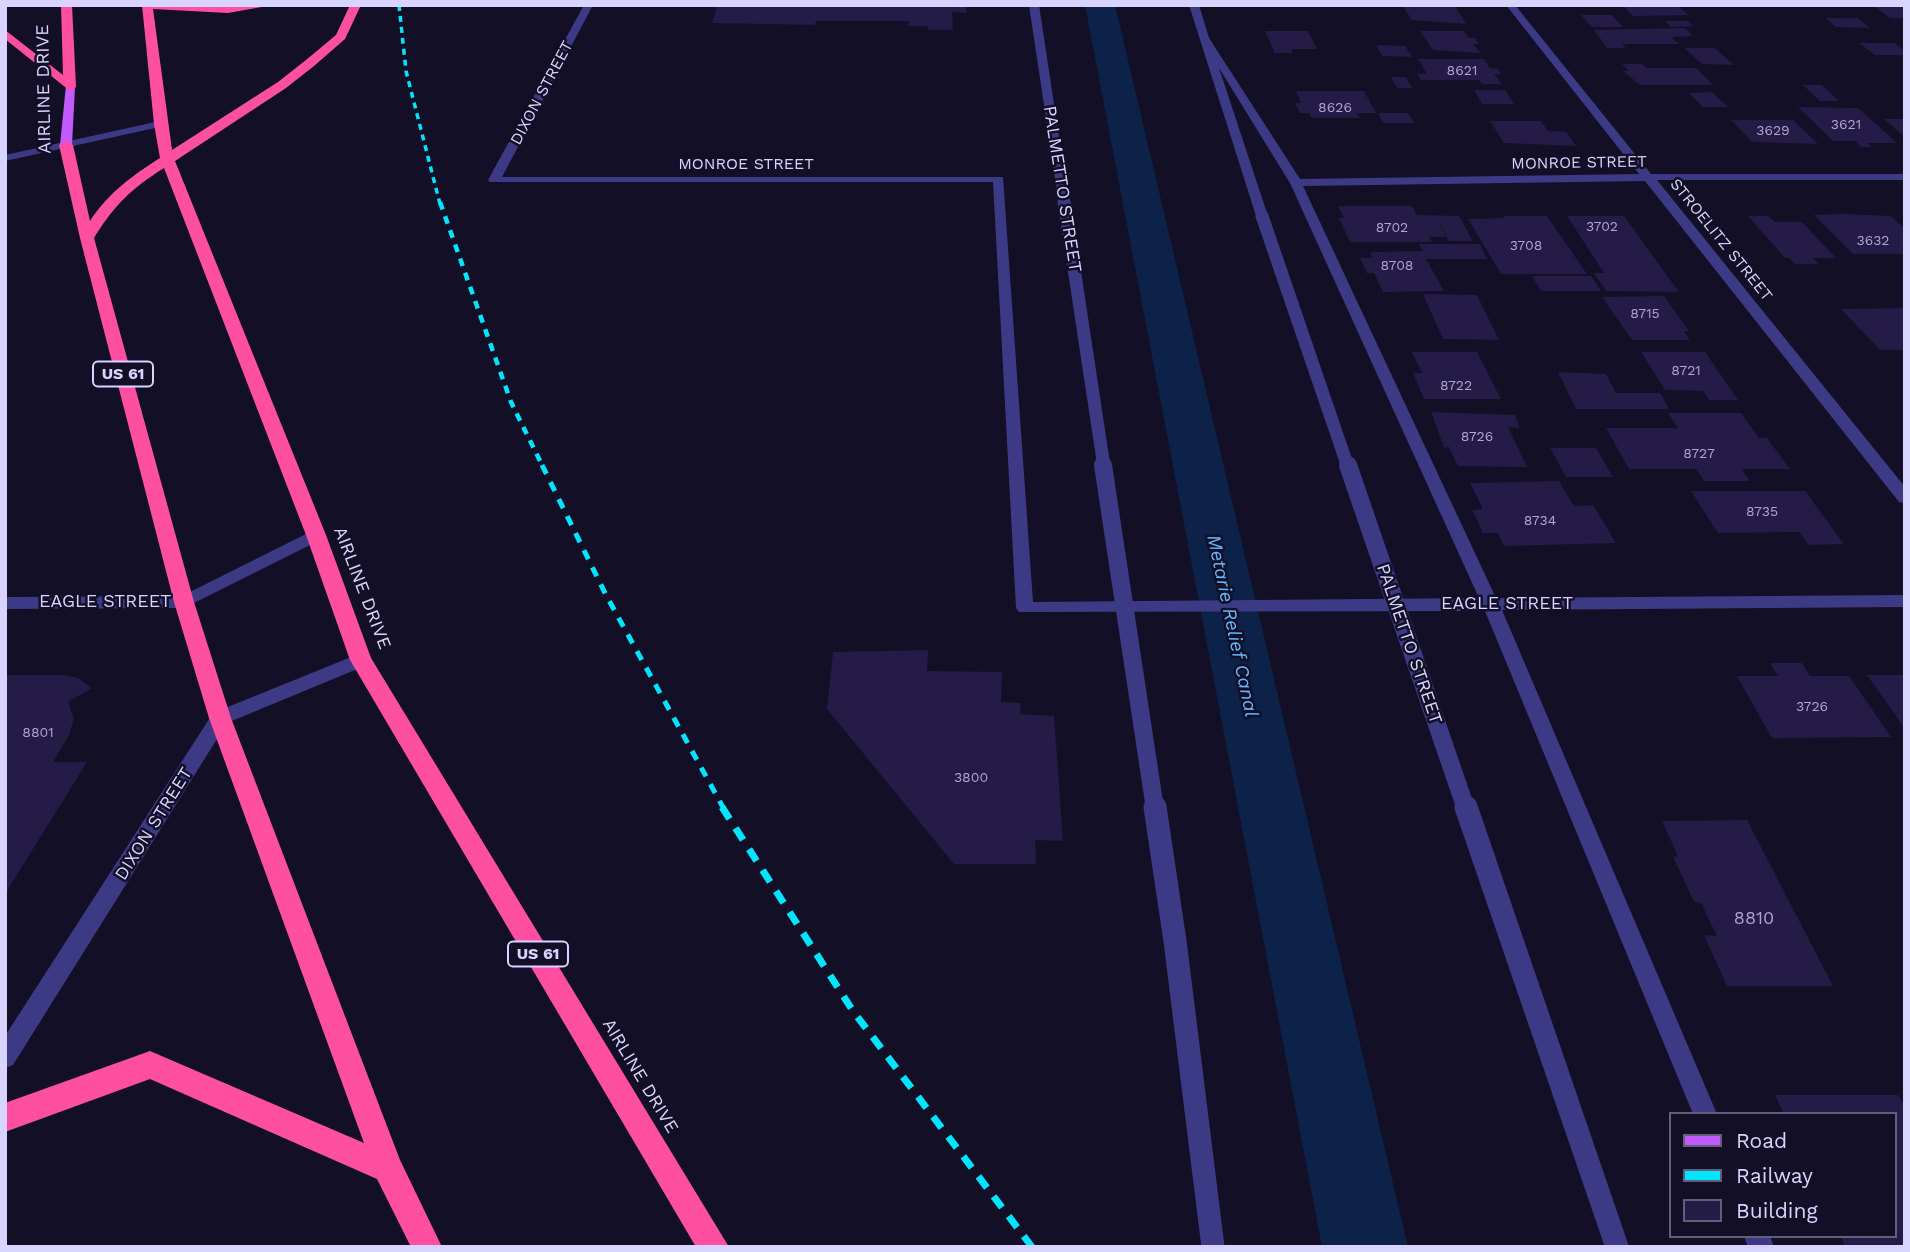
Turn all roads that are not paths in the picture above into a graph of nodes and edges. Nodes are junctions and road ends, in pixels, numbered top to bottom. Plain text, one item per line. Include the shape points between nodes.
1 (66, 5) edge
2 (147, 5) edge
3 (268, 5) edge
4 (356, 5) edge
5 (589, 5) edge
6 (1034, 5) edge
7 (1194, 5) edge
8 (1510, 5) edge
9 (5, 33) edge
10 (1207, 40) junction
11 (70, 87) junction
12 (160, 124) junction
13 (66, 145) junction
14 (5, 158) edge
15 (167, 158) junction
16 (1648, 177) junction
17 (1905, 177) edge
18 (494, 180) joint
19 (1297, 183) junction
20 (87, 238) junction
21 (1905, 498) edge
22 (316, 536) junction
23 (1905, 601) edge
24 (184, 602) junction
25 (5, 603) edge
26 (1491, 605) junction
27 (1025, 608) joint
28 (361, 660) junction
29 (220, 718) junction
30 (5, 1057) edge
31 (1704, 1112) edge
32 (5, 1118) edge
33 (388, 1168) junction
34 (427, 1247) edge
35 (714, 1247) edge
36 (1213, 1247) edge
37 (1617, 1247) edge

1 - 11 highway, AIRLINE DRIVE / US 61
2 - 3 highway via 228,10
2 - 12 highway, AIRLINE DRIVE / US 61
4 - 15 highway via 341,37 310,63
5 - 18 street, DIXON STREET
6 - 36 street, PALMETTO STREET, bridge via 1175,941
7 - 10 street, PALMETTO STREET
8 - 16 street, STROELITZ STREET
9 - 11 highway
10 - 19 street, PALMETTO STREET
10 - 37 street, PALMETTO STREET, bridge via 1262,216
11 - 13 main road, AIRLINE DRIVE / US 61
12 - 13 street
12 - 15 highway, AIRLINE DRIVE / US 61
13 - 14 street
13 - 20 highway, AIRLINE DRIVE / US 61
15 - 20 highway via 128,185 107,206
15 - 22 highway, AIRLINE DRIVE / US 61
16 - 17 street, MONROE STREET
16 - 19 street, MONROE STREET
16 - 21 street, STROELITZ STREET
18 - 27 street, MONROE STREET via 999,180
19 - 26 street, PALMETTO STREET
20 - 24 highway, AIRLINE DRIVE / US 61
22 - 24 street, EAGLE STREET
22 - 28 highway, AIRLINE DRIVE / US 61
23 - 26 street, EAGLE STREET
24 - 25 street, EAGLE STREET
24 - 29 highway, AIRLINE DRIVE / US 61
26 - 27 street, EAGLE STREET
26 - 31 street, PALMETTO STREET
28 - 29 street
28 - 35 highway, AIRLINE DRIVE / US 61
29 - 30 street, DIXON STREET
29 - 33 highway, AIRLINE DRIVE / US 61
32 - 33 highway via 150,1065
33 - 34 highway, AIRLINE DRIVE / US 61

